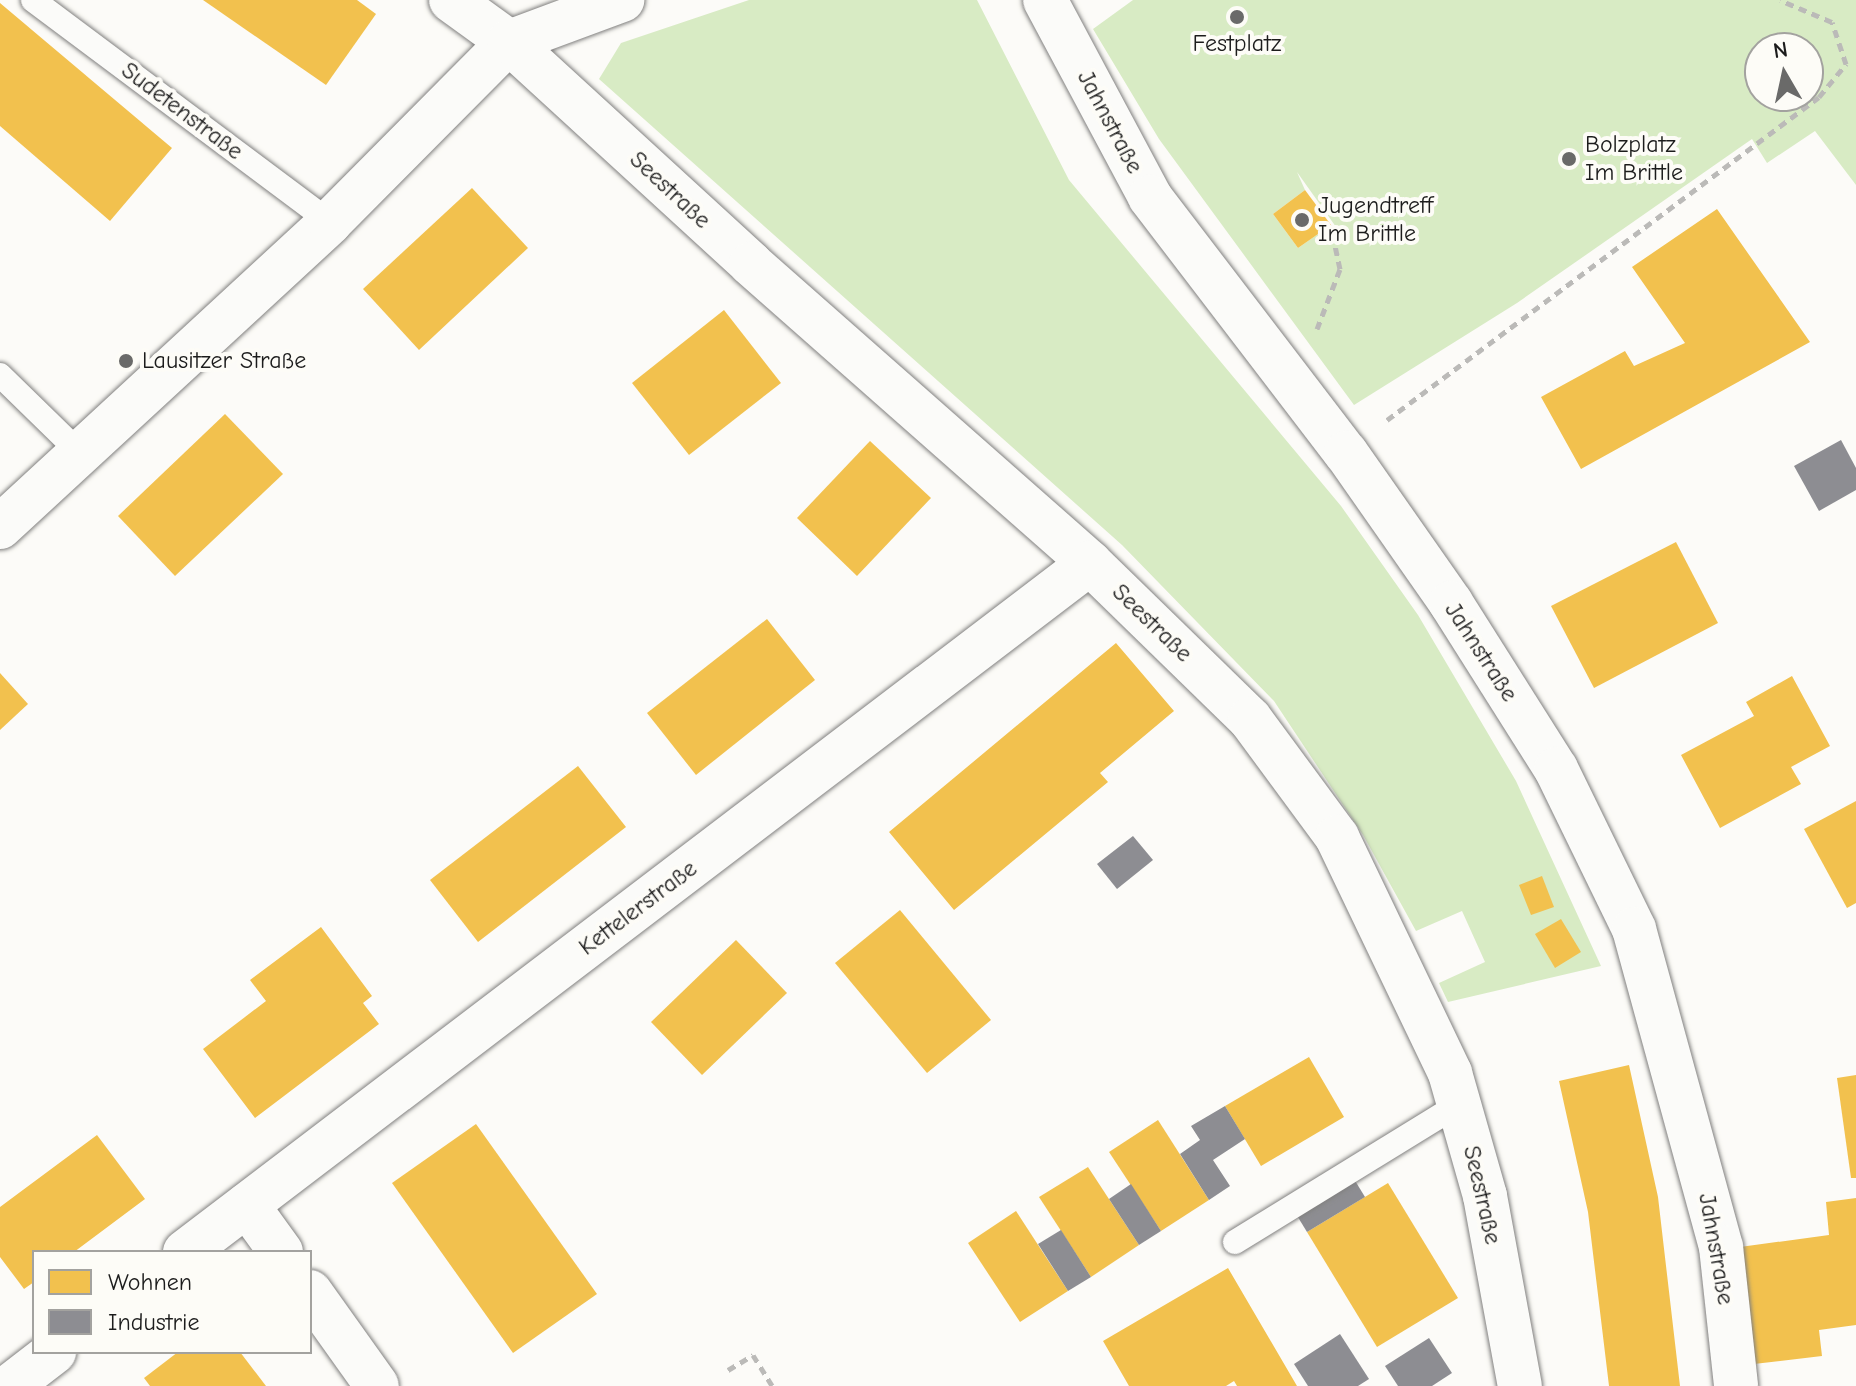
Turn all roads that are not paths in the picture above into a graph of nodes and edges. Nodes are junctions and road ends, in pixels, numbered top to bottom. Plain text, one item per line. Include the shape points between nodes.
1 (33, 0) edge
2 (451, 0) edge
3 (622, 0) edge
4 (1054, 4) edge
5 (509, 42) junction
6 (330, 222) junction
7 (0, 375) edge
8 (80, 453) junction
9 (0, 527) edge
10 (1090, 563) junction
11 (1458, 1105) junction
12 (247, 1205) junction
13 (1235, 1242) dead end
14 (188, 1250) edge
15 (280, 1250) edge
16 (312, 1295) edge
17 (51, 1354) edge
18 (10, 1386) edge
19 (377, 1386) edge
20 (1520, 1386) edge
21 (1736, 1386) edge

1 - 6 lane, Sudetenstraße
2 - 5 street, Seestraße
3 - 5 street
4 - 21 street, Jahnstraße via 1150,197 1346,453 1451,603 1556,769 1634,929 1721,1247
5 - 6 street
5 - 10 street, Seestraße
6 - 8 street
7 - 8 lane
8 - 9 street
10 - 11 street, Seestraße via 1250,719 1337,837 1450,1073
10 - 12 street, Kettelerstraße
11 - 13 lane
11 - 20 street, Seestraße via 1485,1196
12 - 14 street, Kettelerstraße
12 - 15 street
16 - 19 street
17 - 18 street

